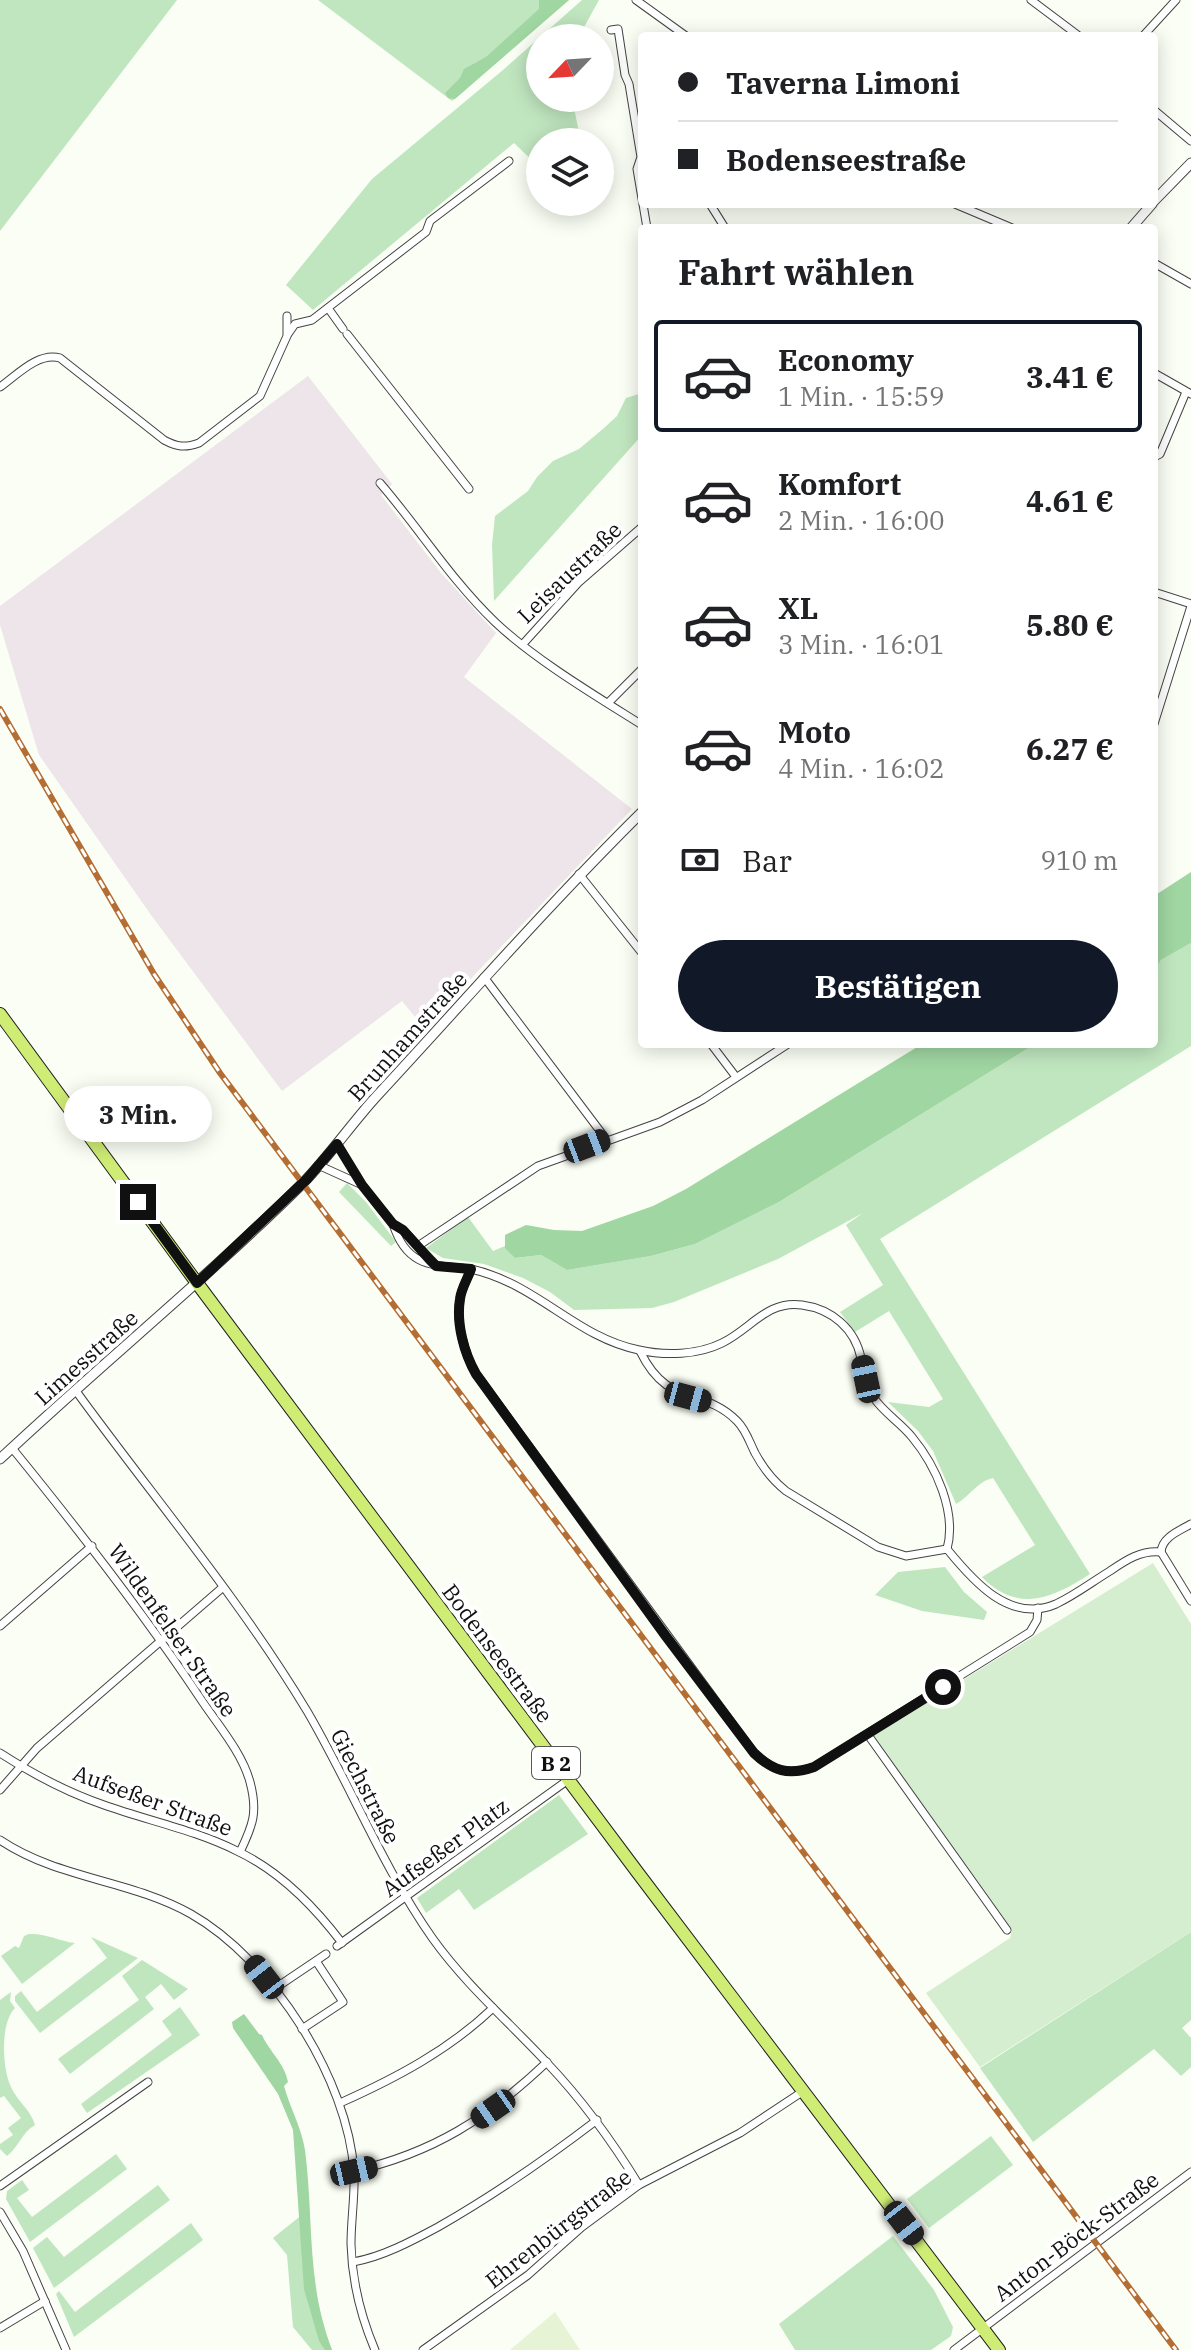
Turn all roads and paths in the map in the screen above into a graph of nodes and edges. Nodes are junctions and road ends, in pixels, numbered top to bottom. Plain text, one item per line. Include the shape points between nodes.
1 (636, 0) edge
2 (1031, 0) edge
3 (1176, 0) edge
4 (614, 30) edge
5 (680, 32) edge
6 (1074, 32) edge
7 (1147, 32) edge
8 (1158, 113) edge
9 (638, 139) edge
10 (1191, 141) edge
11 (509, 161) dead end
12 (1191, 163) edge
13 (1158, 198) edge
14 (964, 208) edge
15 (1149, 208) edge
16 (1002, 224) edge
17 (1135, 224) edge
18 (1158, 265) edge
19 (1191, 284) edge
20 (328, 308) junction
21 (287, 316) dead end
22 (287, 336) junction
23 (1158, 375) edge
24 (0, 387) edge
25 (1189, 393) edge
26 (1158, 455) edge
27 (380, 483) dead end
28 (469, 489) dead end
29 (638, 530) edge
30 (1158, 593) edge
31 (1191, 605) edge
32 (523, 644) junction
33 (638, 673) edge
34 (608, 703) junction
35 (1158, 711) edge
36 (638, 722) edge
37 (638, 816) edge
38 (579, 874) junction
39 (638, 948) edge
40 (484, 977) junction
41 (0, 1014) edge
42 (714, 1048) edge
43 (782, 1048) edge
44 (736, 1077) junction
45 (606, 1139) junction
46 (337, 1144) junction
47 (318, 1165) junction
48 (362, 1185) junction
49 (393, 1224) junction
50 (418, 1246) junction
51 (436, 1266) junction
52 (471, 1269) junction
53 (197, 1283) junction
54 (640, 1351) junction
55 (76, 1391) junction
56 (12, 1448) junction
57 (0, 1459) edge
58 (1191, 1524) edge
59 (92, 1546) junction
60 (947, 1549) junction
61 (1161, 1552) junction
62 (222, 1588) junction
63 (1191, 1601) edge
64 (1038, 1608) junction
65 (0, 1626) edge
66 (161, 1640) junction
67 (868, 1735) junction
68 (0, 1753) edge
69 (20, 1766) junction
70 (568, 1780) junction
71 (0, 1790) edge
72 (0, 1840) edge
73 (240, 1852) junction
74 (406, 1898) junction
75 (324, 1919) joint
76 (1007, 1930) dead end
77 (326, 1954) dead end
78 (316, 1961) junction
79 (274, 1989) junction
80 (493, 2008) junction
81 (302, 2029) junction
82 (547, 2062) junction
83 (148, 2082) dead end
84 (802, 2092) junction
85 (340, 2103) junction
86 (597, 2120) junction
87 (354, 2171) junction
88 (1191, 2172) edge
89 (639, 2185) junction
90 (0, 2186) edge
91 (0, 2212) edge
92 (353, 2262) junction
93 (45, 2301) junction
94 (0, 2328) edge
95 (983, 2328) junction
96 (66, 2350) edge
97 (375, 2350) edge
98 (423, 2350) edge
99 (954, 2350) edge
100 (999, 2350) edge

1 - 5 street
2 - 6 street
3 - 7 street
4 - 9 street via 618,29
8 - 10 street
11 - 20 street
12 - 13 street
14 - 16 street
15 - 17 street
18 - 19 street
20 - 22 street via 295,324
20 - 28 street
21 - 22 street
22 - 24 street via 260,396 188,447 164,440 60,358 41,358
23 - 25 street
25 - 26 street
27 - 32 street via 464,588
29 - 32 street, Leisaustraße via 579,582
30 - 31 street
31 - 35 street
32 - 34 street
33 - 34 street
34 - 36 street
37 - 38 street, Brunhamstraße
38 - 39 street
38 - 40 street, Brunhamstraße
40 - 45 street
40 - 46 street, Brunhamstraße
41 - 53 main road, Bodenseestraße / B 2
42 - 44 street
43 - 44 street
44 - 45 street via 660,1122
45 - 50 street via 538,1166
46 - 47 street, Brunhamstraße
46 - 48 street
47 - 48 street
47 - 53 street, Brunhamstraße
48 - 49 street
49 - 50 street
49 - 51 street via 416,1258
50 - 51 street
51 - 52 street
52 - 54 street via 535,1294 603,1340
52 - 67 street via 460,1299 460,1320 464,1348 476,1374 754,1753 778,1771 803,1771
53 - 55 street, Limesstraße
53 - 70 main road, Bodenseestraße / B 2
54 - 60 street via 664,1385 727,1412 738,1422 763,1467 786,1491 894,1553
54 - 60 street via 674,1353 723,1343 781,1305 801,1305 833,1316 852,1334 872,1397 925,1455 950,1516
55 - 56 street, Limesstraße
55 - 62 street, Giechstraße
56 - 57 street, Limesstraße
56 - 59 street, Wildenfelser Straße
58 - 61 street via 1166,1539
59 - 65 street
59 - 66 street, Wildenfelser Straße
60 - 64 street via 989,1594
61 - 63 street
61 - 64 street via 1133,1556 1054,1605
62 - 66 street
62 - 74 street, Giechstraße via 306,1711
64 - 67 street via 1030,1632
66 - 69 street
66 - 73 street, Wildenfelser Straße via 250,1779 255,1822
67 - 76 street
68 - 69 street, Aufseßer Straße
69 - 71 street
69 - 73 street, Aufseßer Straße via 102,1805 182,1828
70 - 74 street, Aufseßer Platz
70 - 84 main road, Bodenseestraße / B 2
72 - 79 street via 72,1874 152,1896 191,1914 229,1940
73 - 75 street, Aufseßer Straße via 288,1883
74 - 75 street, Aufseßer Platz via 340,1945
74 - 80 street, Giechstraße via 461,1975
77 - 78 street
78 - 79 street
78 - 81 street via 343,2002
79 - 81 street
80 - 82 street, Giechstraße
80 - 85 street via 425,2060
81 - 85 street
82 - 86 street, Giechstraße
82 - 87 street via 493,2109 439,2143
83 - 90 street
84 - 89 street, Ehrenbürgstraße via 740,2133
84 - 95 main road, Bodenseestraße / B 2
85 - 87 street
86 - 89 street, Giechstraße
86 - 92 street via 463,2213 418,2238
87 - 92 street
88 - 95 street, Anton-Böck-Straße
89 - 98 street, Ehrenbürgstraße via 528,2275
91 - 93 street
92 - 97 street
93 - 94 street
93 - 96 street
95 - 99 street, Anton-Böck-Straße
95 - 100 main road, Bodenseestraße / B 2

